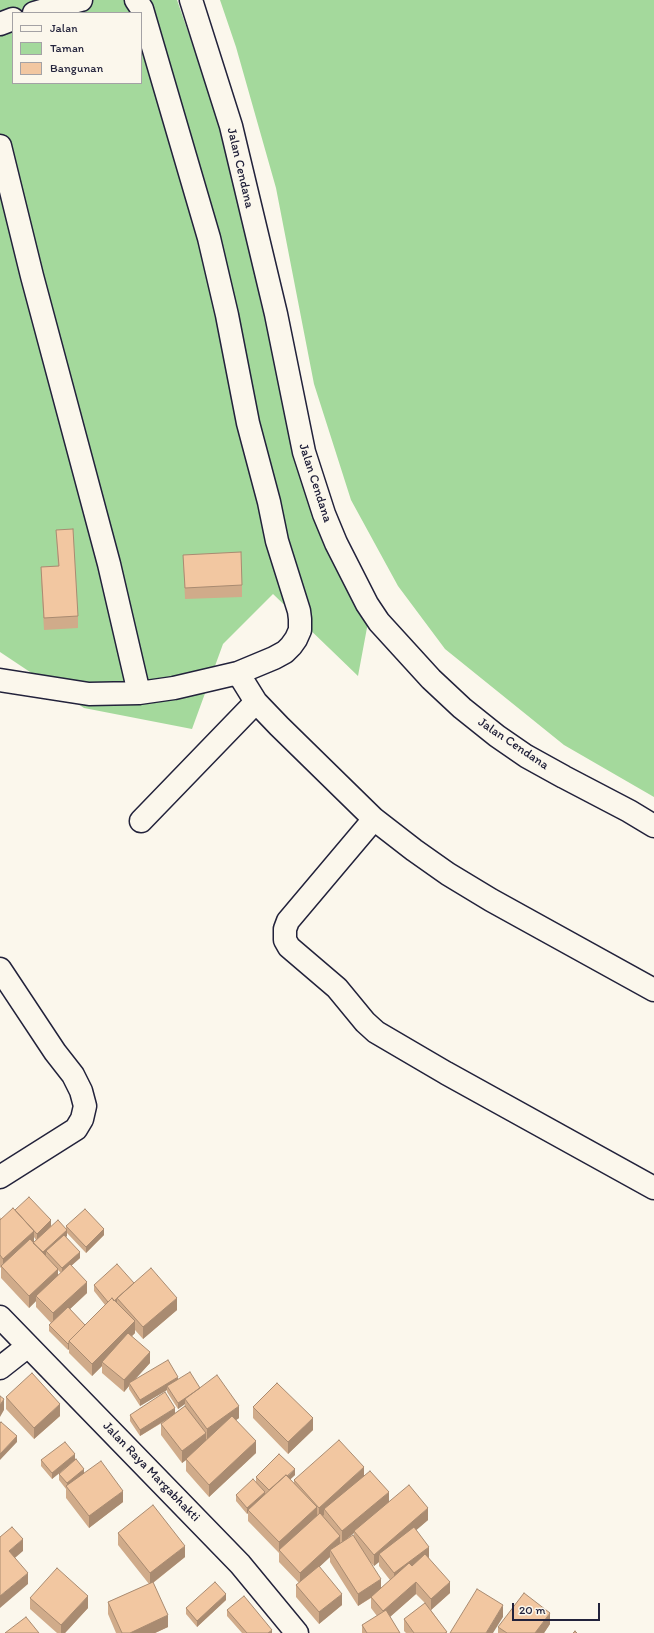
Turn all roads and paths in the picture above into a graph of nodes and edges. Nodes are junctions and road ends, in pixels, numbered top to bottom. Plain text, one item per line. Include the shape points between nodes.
1 (81, 0) edge
2 (136, 0) edge
3 (191, 0) edge
4 (38, 12) edge
5 (12, 19) edge
6 (0, 24) edge
7 (0, 146) edge
8 (238, 673) junction
9 (0, 680) edge
10 (139, 693) junction
11 (256, 702) junction
12 (374, 819) junction
13 (141, 821) dead end
14 (654, 826) edge
15 (0, 969) edge
16 (654, 990) edge
17 (0, 1177) edge
18 (654, 1188) edge
19 (0, 1317) edge
20 (28, 1346) junction
21 (0, 1368) edge
22 (297, 1633) edge

1 - 4 street
2 - 8 street via 142,9 209,238 248,424 277,541 300,619 300,630 296,639 284,652
3 - 14 street, Jalan Cendana via 231,126 276,314 304,452 336,543 367,604 379,622 431,679 497,736 526,756
5 - 6 street
7 - 10 street via 109,564
8 - 10 street via 174,688
8 - 11 street
9 - 10 street via 89,694
11 - 12 street
11 - 13 street
12 - 16 street via 419,854 485,896
12 - 18 street via 288,921 285,940 289,947 337,988 376,1032
15 - 17 street via 55,1052 73,1074 85,1106 76,1129
19 - 20 street, Jalan Raya Margabhakti
20 - 21 street
20 - 22 street, Jalan Raya Margabhakti via 240,1564

